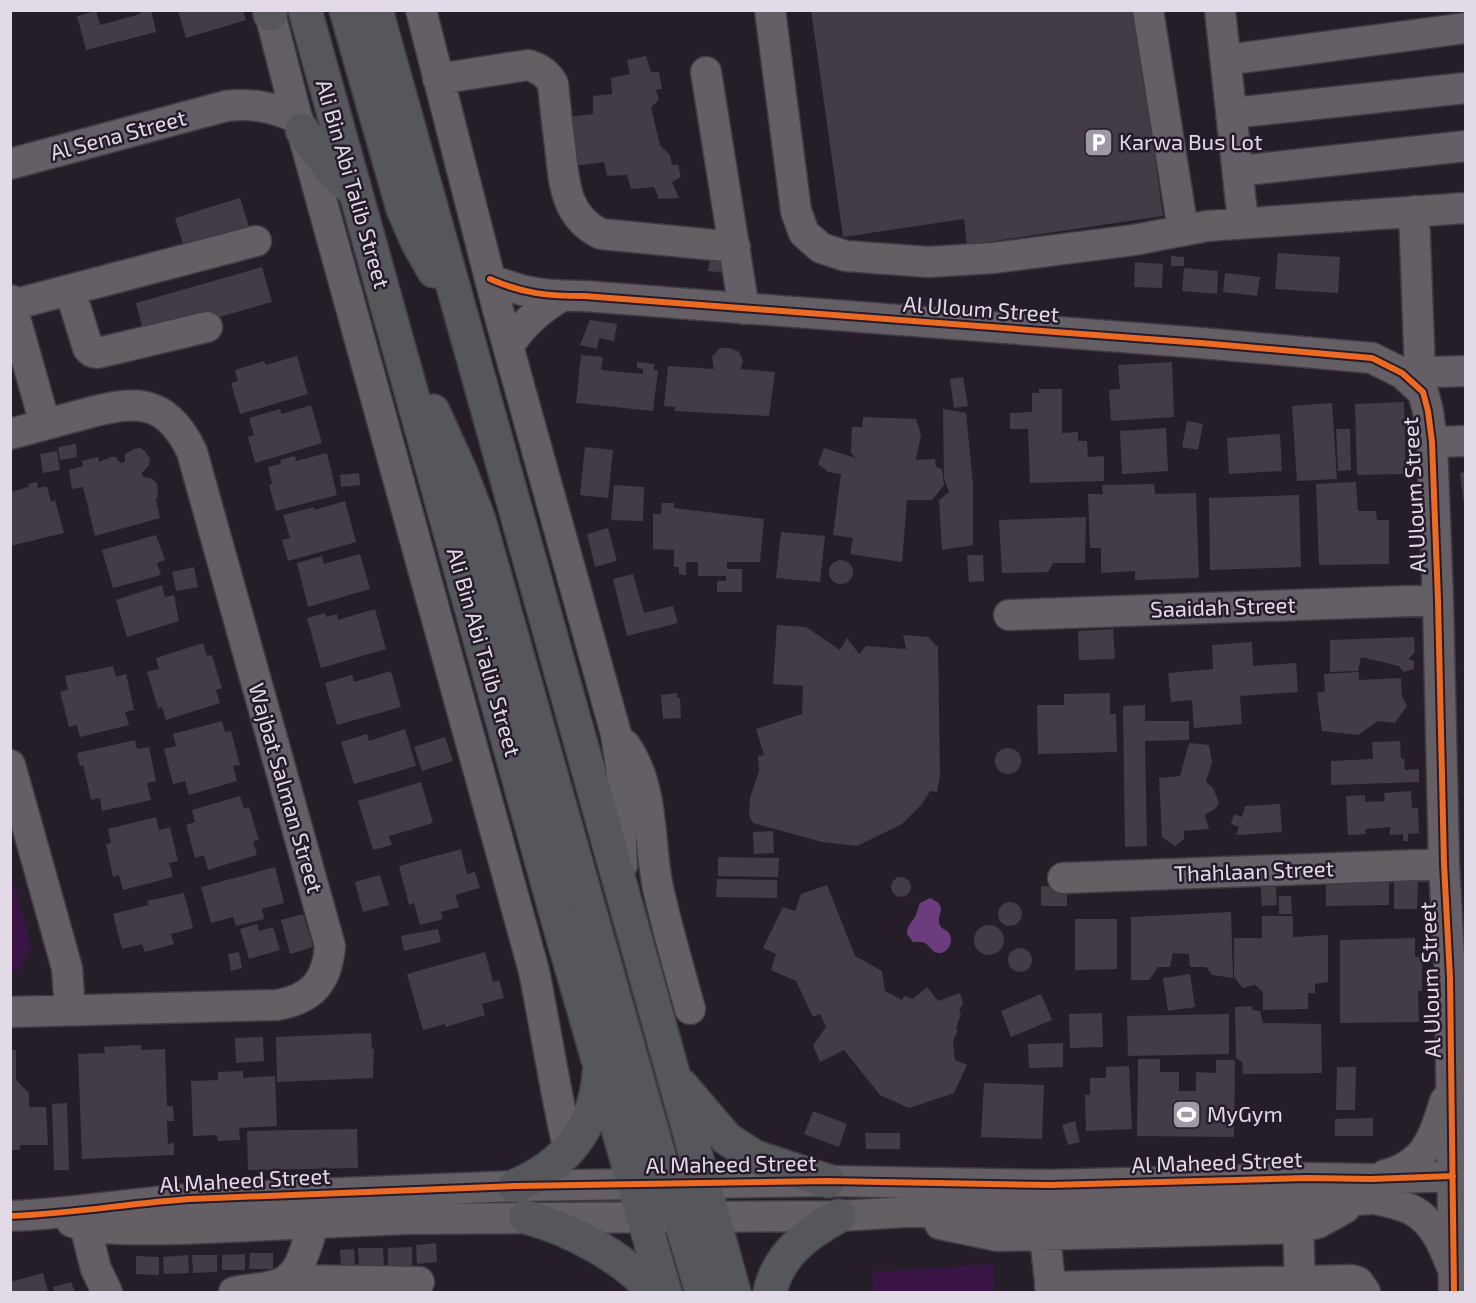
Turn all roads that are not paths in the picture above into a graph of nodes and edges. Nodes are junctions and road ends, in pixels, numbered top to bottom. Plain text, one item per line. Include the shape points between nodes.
1 (305, 10) edge
2 (346, 10) edge
3 (376, 10) edge
4 (421, 10) edge
5 (770, 10) edge
6 (1148, 10) edge
7 (1220, 10) edge
8 (270, 12) edge
9 (1466, 28) edge
10 (281, 57) junction
11 (1226, 60) junction
12 (706, 72) dead end
13 (438, 79) junction
14 (1466, 88) edge
15 (226, 105) junction
16 (1232, 113) junction
17 (299, 124) junction
18 (1466, 146) edge
19 (10, 164) edge
20 (1238, 171) junction
21 (357, 194) junction
22 (1466, 208) edge
23 (1414, 211) junction
24 (1243, 222) junction
25 (1183, 230) junction
26 (256, 241) dead end
27 (735, 247) junction
28 (490, 279) junction
29 (70, 290) junction
30 (562, 296) junction
31 (11, 303) edge
32 (457, 304) junction
33 (744, 309) junction
34 (207, 327) dead end
35 (394, 329) junction
36 (508, 347) junction
37 (1466, 371) edge
38 (1411, 373) junction
39 (45, 424) junction
40 (10, 434) edge
41 (1466, 441) edge
42 (1432, 442) junction
43 (1438, 600) junction
44 (1009, 615) dead end
45 (10, 765) edge
46 (634, 807) junction
47 (1444, 864) junction
48 (1063, 878) dead end
49 (623, 895) junction
50 (1458, 978) edge
51 (690, 1009) dead end
52 (70, 1010) junction
53 (10, 1012) edge
54 (600, 1066) junction
55 (674, 1076) junction
56 (1451, 1081) junction
57 (569, 1151) junction
58 (828, 1181) junction
59 (704, 1183) junction
60 (633, 1184) junction
61 (667, 1184) junction
62 (1453, 1185) junction
63 (515, 1186) junction
64 (1366, 1192) junction
65 (906, 1212) junction
66 (48, 1215) junction
67 (10, 1216) edge
68 (679, 1216) junction
69 (713, 1216) junction
70 (839, 1216) junction
71 (526, 1217) junction
72 (643, 1217) junction
73 (315, 1223) junction
74 (85, 1226) junction
75 (1298, 1228) junction
76 (1045, 1236) junction
77 (290, 1280) junction
78 (419, 1282) dead end
79 (1300, 1282) junction
80 (1454, 1282) edge
81 (1050, 1290) edge
82 (107, 1293) edge
83 (234, 1293) edge
84 (655, 1293) edge
85 (665, 1293) edge
86 (702, 1293) edge
87 (734, 1293) edge
88 (770, 1293) edge
89 (1365, 1293) edge

1 - 21 main road, Ali Bin Abi Talib Street
2 - 32 main road via 403,209 433,270
3 - 32 main road
4 - 13 street
5 - 25 street via 796,211 804,233 821,248 846,256 929,262 1005,257
6 - 25 street
7 - 11 street
8 - 10 street, Ali Bin Abi Talib Street
9 - 11 street
10 - 15 street, Al Sena Street via 260,86
10 - 17 street, Ali Bin Abi Talib Street
11 - 16 street
12 - 27 street
13 - 27 street via 528,65 537,68 553,84 566,195 589,228 601,234
13 - 28 street
14 - 16 street
15 - 17 street, Al Sena Street via 264,106
15 - 19 street, Al Sena Street
16 - 20 street
17 - 21 main road via 330,168
17 - 57 street, Ali Bin Abi Talib Street via 534,971
18 - 20 street
20 - 24 street
21 - 35 main road, Ali Bin Abi Talib Street
22 - 23 street
23 - 24 street
23 - 38 street
24 - 25 street
26 - 29 street
27 - 33 street
28 - 30 street, Al Uloum Street via 525,292
28 - 36 street
29 - 31 street
29 - 34 street via 92,352
30 - 33 street, Al Uloum Street
30 - 36 street via 531,317
31 - 39 street
32 - 49 main road
33 - 38 street, Al Uloum Street via 1323,353 1372,358
35 - 54 main road, Ali Bin Abi Talib Street
35 - 61 main road via 479,520
36 - 46 street
37 - 38 street
38 - 42 street, Al Uloum Street via 1428,411
39 - 40 street, Wajbat Salman Street
39 - 52 street, Wajbat Salman Street via 129,404 150,407 168,417 183,433 192,452 330,946 322,980 294,1002
41 - 42 street
42 - 43 street, Al Uloum Street
43 - 44 street, Saaidah Street
43 - 47 street, Al Uloum Street
45 - 52 street via 67,968
46 - 49 street
46 - 51 street
47 - 48 street, Thahlaan Street
47 - 50 street, Al Uloum Street
49 - 55 main road
50 - 56 street, Al Uloum Street
52 - 53 street, Wajbat Salman Street
54 - 57 main road via 592,1112
54 - 60 main road, Ali Bin Abi Talib Street
55 - 58 main road via 726,1138 755,1157
55 - 59 main road
56 - 62 street, Al Uloum Street
56 - 64 street via 1439,1121 1420,1157
57 - 63 main road via 535,1178
58 - 59 street, Al Maheed Street
58 - 64 street, Al Maheed Street via 1050,1185 1307,1178
59 - 61 street, Al Maheed Street
59 - 69 main road
60 - 61 street, Al Maheed Street
60 - 63 street, Al Maheed Street
60 - 68 main road
60 - 72 main road, Ali Bin Abi Talib Street
61 - 69 main road via 676,1194
62 - 64 street, Al Maheed Street
62 - 80 street, Al Uloum Street
63 - 66 street, Al Maheed Street via 180,1200
64 - 65 street, Al Maheed Street via 1310,1204 1063,1212
64 - 75 street via 1341,1212
64 - 80 street via 1413,1210 1430,1225 1442,1243
65 - 70 street, Al Maheed Street
65 - 76 street via 949,1227 998,1236
66 - 67 street, Al Maheed Street
66 - 74 street, Al Maheed Street
68 - 69 street, Al Maheed Street
68 - 72 street, Al Maheed Street
68 - 86 main road
69 - 70 street, Al Maheed Street
69 - 87 main road
70 - 88 main road via 792,1249
71 - 72 street, Al Maheed Street
71 - 73 street, Al Maheed Street
71 - 84 main road via 592,1244
72 - 85 main road, Ali Bin Abi Talib Street
73 - 74 street, Al Maheed Street via 145,1229
73 - 77 street
74 - 82 street
75 - 76 street
75 - 79 street
76 - 81 street
77 - 78 street
77 - 83 street
79 - 81 street
79 - 89 street via 1358,1282

